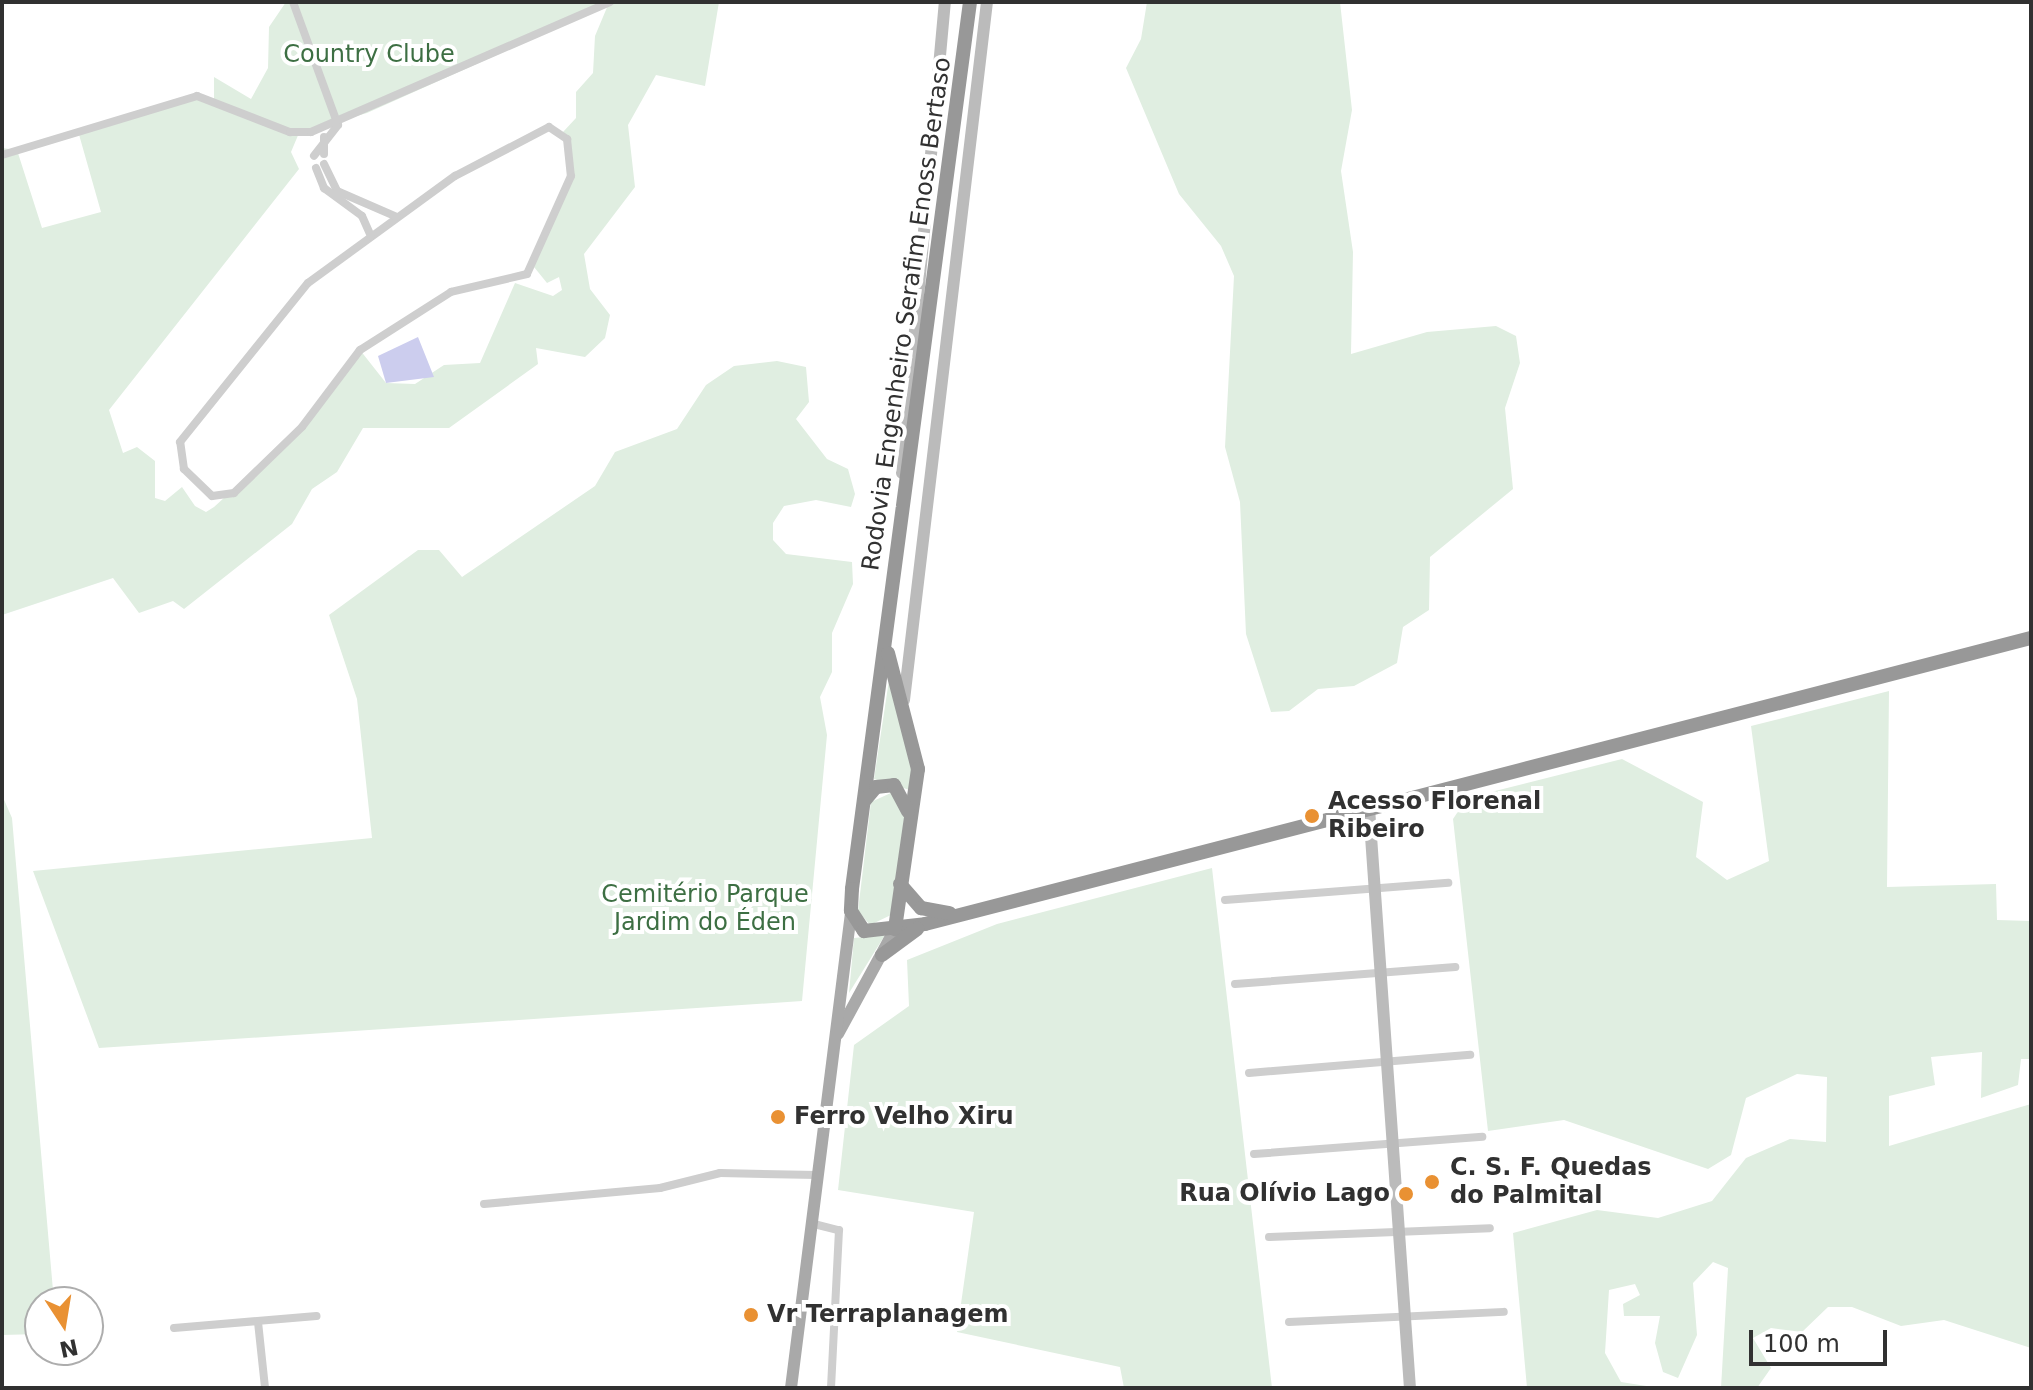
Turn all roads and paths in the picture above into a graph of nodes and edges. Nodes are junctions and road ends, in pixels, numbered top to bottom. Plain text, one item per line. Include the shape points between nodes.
1 (293, 2) edge
2 (610, 2) edge
3 (945, 2) edge
4 (970, 2) edge
5 (987, 2) edge
6 (338, 125) junction
7 (2, 155) edge
8 (320, 160) junction
9 (397, 217) junction
10 (371, 236) junction
11 (903, 526) junction
12 (886, 632) junction
13 (2031, 638) edge
14 (906, 711) junction
15 (863, 804) junction
16 (1369, 808) junction
17 (908, 822) junction
18 (1448, 883) dead end
19 (900, 884) junction
20 (1375, 888) junction
21 (1225, 900) dead end
22 (851, 911) junction
23 (963, 913) junction
24 (925, 924) junction
25 (895, 929) junction
26 (882, 955) junction
27 (1455, 967) dead end
28 (1381, 973) junction
29 (1235, 984) dead end
30 (832, 1048) junction
31 (1470, 1055) dead end
32 (1387, 1062) junction
33 (1249, 1073) dead end
34 (1482, 1137) dead end
35 (1393, 1144) junction
36 (1254, 1154) dead end
37 (817, 1175) junction
38 (484, 1204) dead end
39 (810, 1223) junction
40 (1490, 1228) dead end
41 (1399, 1232) junction
42 (1269, 1237) dead end
43 (1504, 1312) dead end
44 (316, 1316) dead end
45 (1405, 1316) junction
46 (258, 1322) junction
47 (1289, 1322) dead end
48 (174, 1328) dead end
49 (265, 1388) edge
50 (793, 1388) edge
51 (831, 1388) edge
52 (1410, 1388) edge

1 - 6 street
2 - 6 street
3 - 11 main road via 914,292
4 - 11 highway, Rodovia Engenheiro Serafim Enoss Bertaso
5 - 14 main road via 908,640
6 - 7 street via 290,132 197,96
6 - 8 street via 324,136
8 - 9 street via 337,191
8 - 10 street via 324,188 362,216
9 - 10 street
9 - 10 street via 535,133 558,129 567,139 566,196 527,274 469,284 396,323 343,368 302,427 234,493 212,496 184,469 180,442 308,283
11 - 12 highway, Rodovia Engenheiro Serafim Enoss Bertaso
12 - 14 highway, Rodovia Engenheiro Serafim Enoss Bertaso
12 - 15 highway, Rodovia Engenheiro Serafim Enoss Bertaso
13 - 16 highway
14 - 17 highway, Rodovia Engenheiro Serafim Enoss Bertaso via 918,769
15 - 17 highway via 876,787 894,785 906,798
15 - 22 highway, Rodovia Engenheiro Serafim Enoss Bertaso
16 - 20 main road
16 - 23 highway
17 - 19 highway, Rodovia Engenheiro Serafim Enoss Bertaso
18 - 20 street
19 - 23 highway via 921,908
19 - 25 highway, Rodovia Engenheiro Serafim Enoss Bertaso
20 - 21 street
20 - 28 main road
22 - 25 highway via 864,931
22 - 30 main road, Rodovia Engenheiro Serafim Enoss Bertaso
23 - 24 highway
24 - 25 highway
24 - 26 highway
25 - 26 main road, Rodovia Engenheiro Serafim Enoss Bertaso
26 - 30 main road, Rodovia Engenheiro Serafim Enoss Bertaso
27 - 28 street
28 - 29 street
28 - 32 main road
30 - 37 main road, Rodovia Engenheiro Serafim Enoss Bertaso
31 - 32 street
32 - 33 street
32 - 35 main road
34 - 35 street
35 - 36 street
35 - 41 main road
37 - 38 street via 720,1173 660,1188
37 - 39 main road, Rodovia Engenheiro Serafim Enoss Bertaso
39 - 50 main road, Rodovia Engenheiro Serafim Enoss Bertaso
39 - 51 street via 839,1230
40 - 41 street
41 - 42 street
41 - 45 main road
43 - 45 street
44 - 46 street
45 - 47 street
45 - 52 main road
46 - 48 street
46 - 49 street

